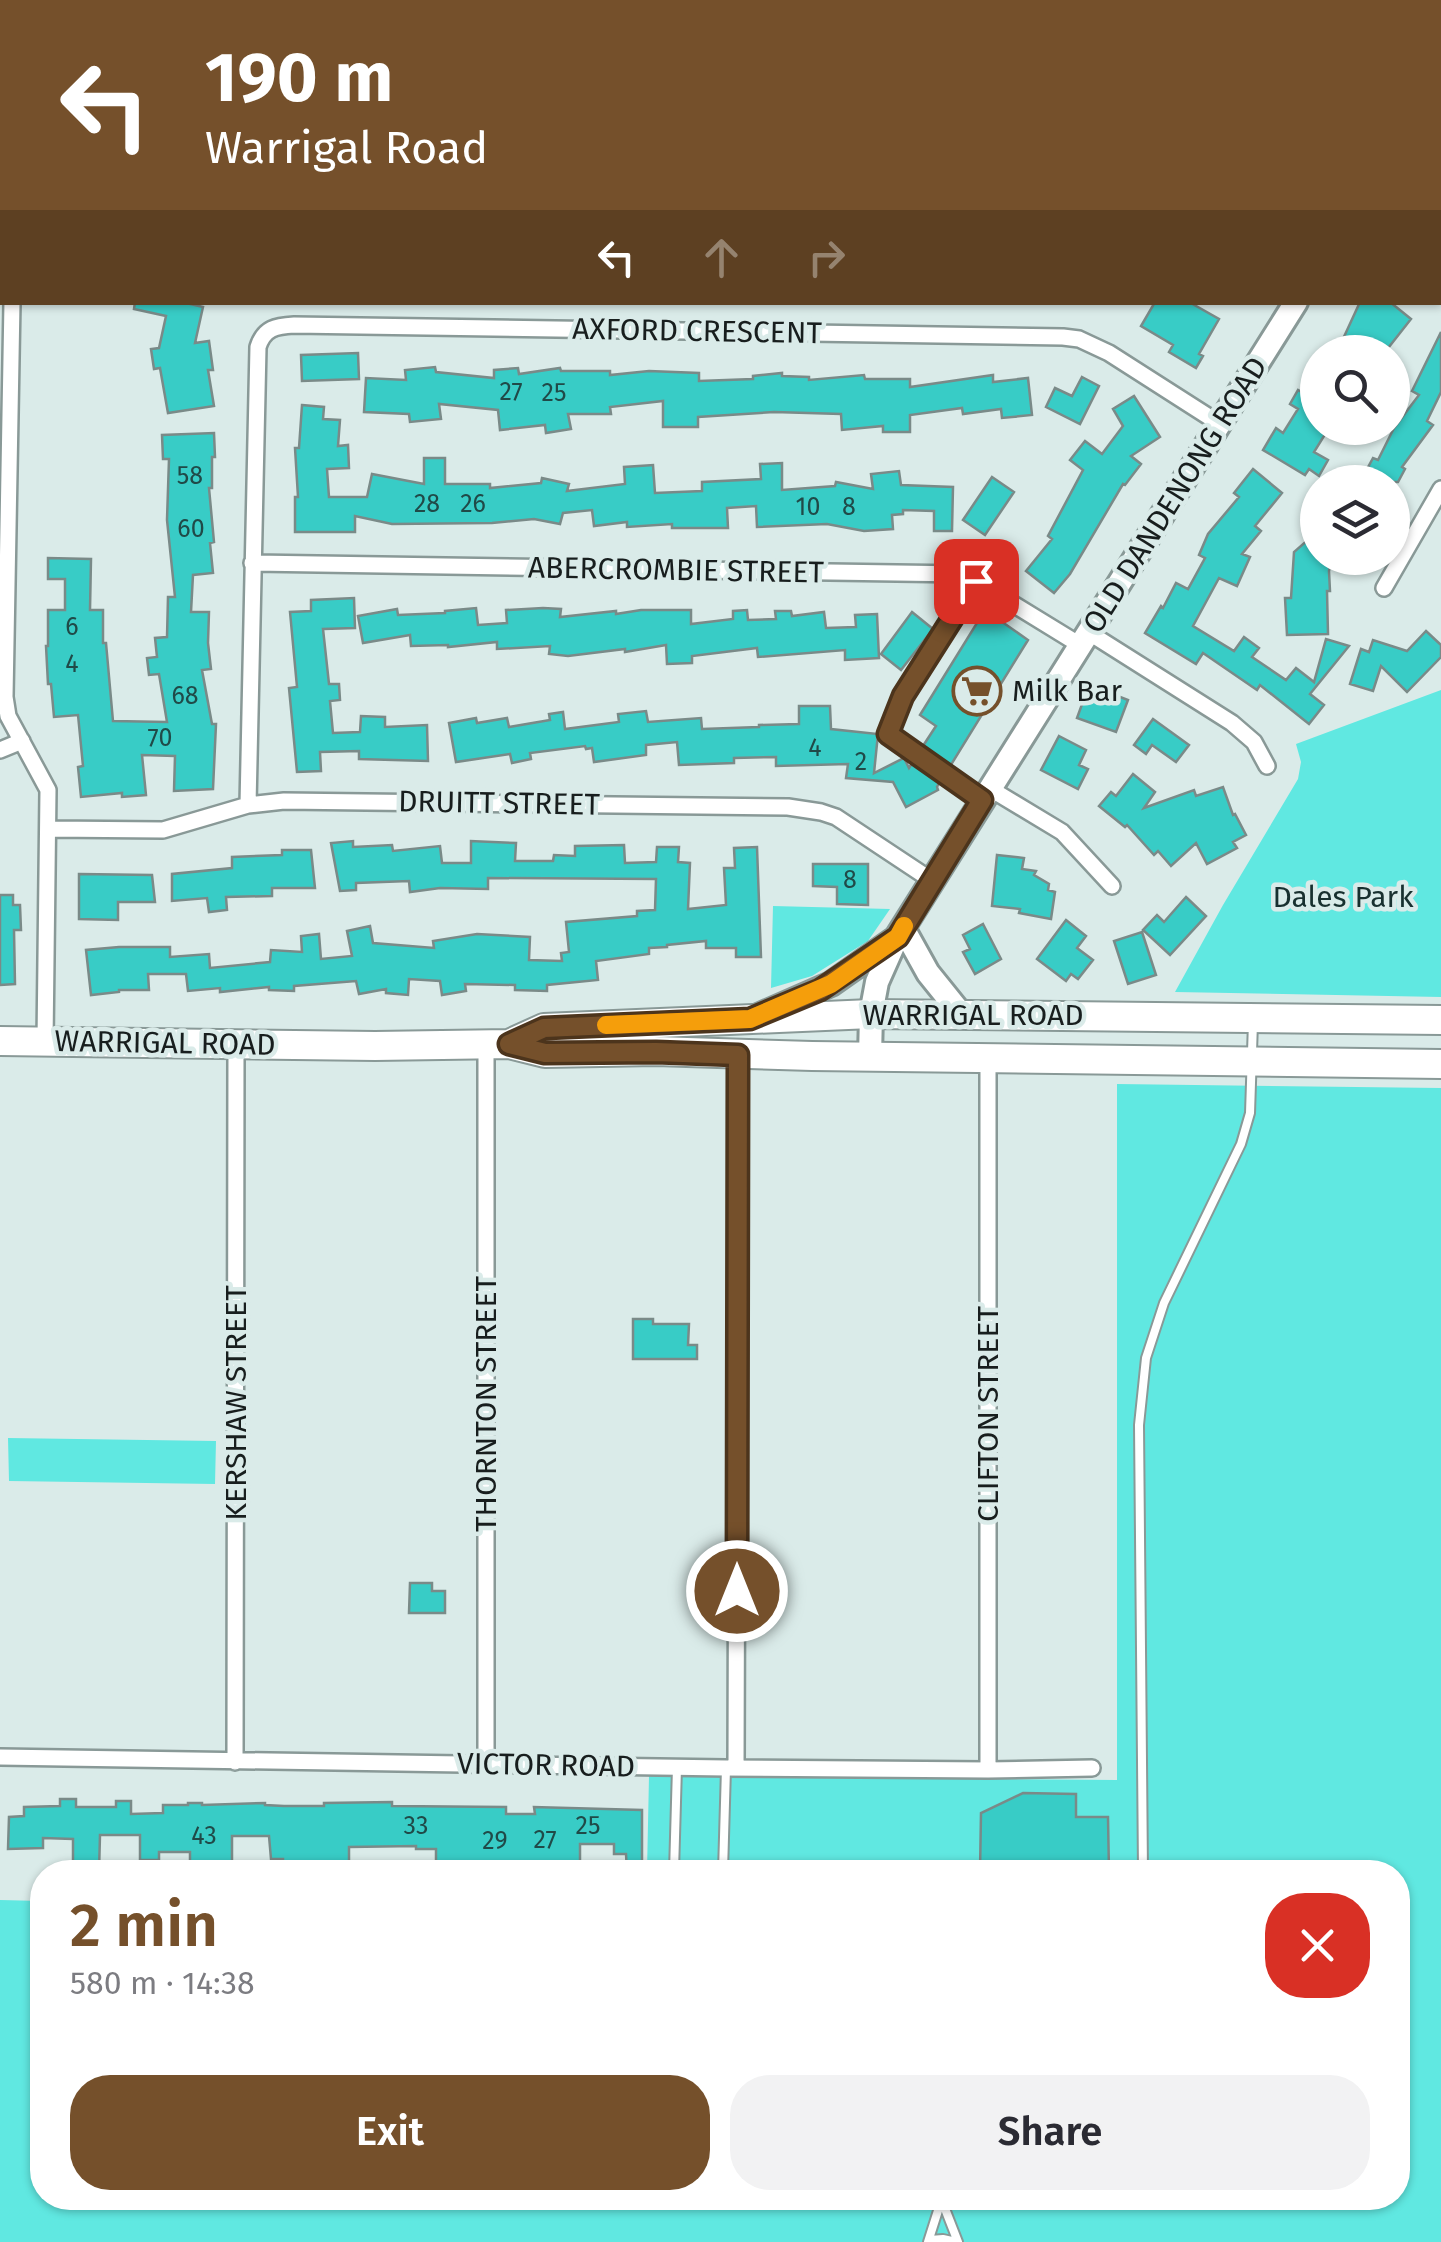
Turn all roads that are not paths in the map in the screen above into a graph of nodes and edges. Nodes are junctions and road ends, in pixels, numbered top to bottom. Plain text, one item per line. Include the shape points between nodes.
1 (12, 305) edge
2 (1294, 305) edge
3 (1220, 424) junction
4 (1441, 490) edge
5 (252, 563) junction
6 (976, 581) junction
7 (1384, 588) dead end
8 (1084, 639) junction
9 (22, 742) junction
10 (0, 750) edge
11 (1267, 766) dead end
12 (986, 794) junction
13 (248, 805) junction
14 (49, 828) junction
15 (932, 880) junction
16 (1112, 886) dead end
17 (900, 933) junction
18 (870, 1014) junction
19 (961, 1014) junction
20 (1252, 1018) junction
21 (750, 1019) junction
22 (1441, 1020) edge
23 (0, 1041) edge
24 (45, 1042) junction
25 (236, 1044) junction
26 (498, 1044) junction
27 (738, 1055) junction
28 (870, 1057) junction
29 (988, 1058) junction
30 (1252, 1060) junction
31 (1441, 1064) edge
32 (0, 1757) edge
33 (235, 1762) junction
34 (486, 1763) junction
35 (677, 1767) junction
36 (731, 1768) junction
37 (1092, 1768) dead end
38 (988, 1770) junction
39 (674, 1860) edge
40 (724, 1860) edge
41 (1143, 1860) edge
42 (939, 2210) edge
43 (946, 2210) edge
44 (929, 2241) edge
45 (957, 2242) edge

1 - 9 street via 5,697
2 - 3 main road, OLD DANDENONG ROAD
3 - 5 street, AXFORD CRESCENT via 1109,353 1063,337 283,326 268,331 258,347
3 - 8 main road, OLD DANDENONG ROAD
4 - 7 street
5 - 6 street, ABERCROMBIE STREET via 964,574
5 - 13 street, AXFORD CRESCENT
6 - 8 street, ABERCROMBIE STREET
6 - 12 lane via 903,696 888,734
8 - 11 street, ABERCROMBIE STREET via 1232,723 1254,742
8 - 12 main road, OLD DANDENONG ROAD
9 - 10 street
9 - 14 street via 48,790
12 - 15 main road, OLD DANDENONG ROAD
12 - 16 street via 1062,832
13 - 14 street, DRUITT STREET via 163,830
13 - 15 street, DRUITT STREET via 804,808 836,817
14 - 24 street
15 - 17 main road, OLD DANDENONG ROAD
17 - 18 main road, OLD DANDENONG ROAD
17 - 19 main road
17 - 21 main road via 831,984
18 - 19 highway, WARRIGAL ROAD
18 - 21 highway, WARRIGAL ROAD
18 - 28 main road, OLD DANDENONG ROAD
19 - 20 highway, WARRIGAL ROAD
20 - 22 highway, WARRIGAL ROAD
20 - 30 lane
21 - 26 highway, WARRIGAL ROAD via 544,1028
23 - 24 highway, WARRIGAL ROAD
24 - 25 highway, WARRIGAL ROAD
25 - 26 highway, WARRIGAL ROAD
25 - 33 street, KERSHAW STREET
26 - 27 highway, WARRIGAL ROAD via 545,1053
26 - 34 street, THORNTON STREET
27 - 28 highway, WARRIGAL ROAD
27 - 36 street
28 - 29 highway, WARRIGAL ROAD
29 - 30 highway, WARRIGAL ROAD
29 - 38 street, CLIFTON STREET
30 - 31 highway, WARRIGAL ROAD
30 - 41 lane via 1250,1114 1241,1144 1164,1303 1146,1358 1140,1424
32 - 33 street, VICTOR ROAD
33 - 34 street, VICTOR ROAD
34 - 35 street, VICTOR ROAD
35 - 36 street, VICTOR ROAD
35 - 39 lane
36 - 38 street, VICTOR ROAD
36 - 40 lane
37 - 38 street, VICTOR ROAD
42 - 44 lane
43 - 45 lane
44 - 45 lane

